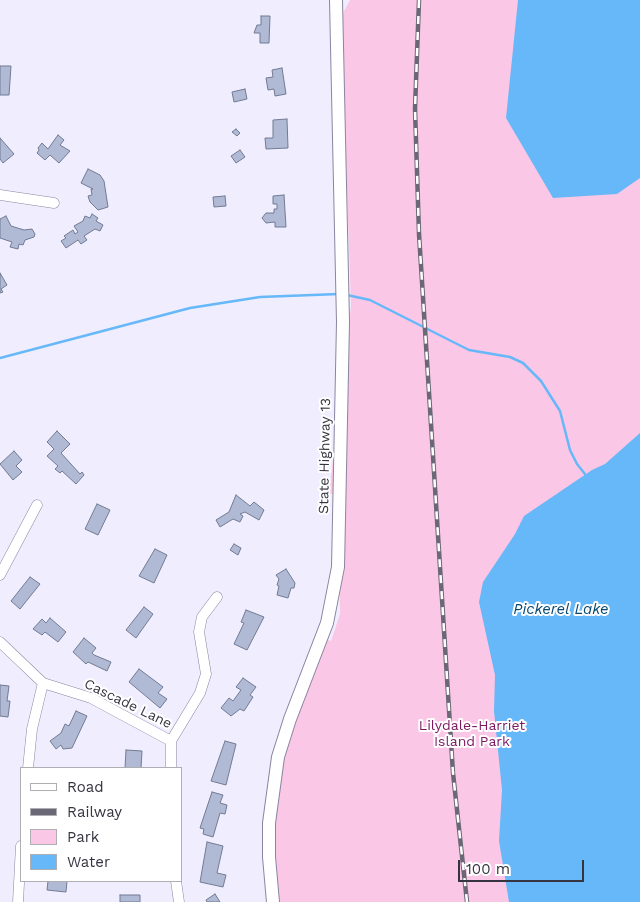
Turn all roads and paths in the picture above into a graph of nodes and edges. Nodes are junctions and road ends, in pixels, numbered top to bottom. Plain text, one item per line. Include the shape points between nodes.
1 (336, 0) edge
2 (0, 195) edge
3 (54, 204) dead end
4 (37, 505) dead end
5 (0, 575) edge
6 (217, 597) dead end
7 (0, 642) edge
8 (43, 683) junction
9 (171, 741) junction
10 (28, 767) edge
11 (171, 767) edge
12 (20, 865) edge
13 (176, 882) edge
14 (18, 902) edge
15 (179, 902) edge
16 (273, 902) edge

1 - 16 street, State Highway 13 via 343,322 338,567 328,623 278,756 269,823 268,857
2 - 3 street
4 - 5 street
6 - 9 street via 202,617 199,632 206,674 200,693
7 - 8 street, Cascade Lane
8 - 9 street, Cascade Lane via 90,698
8 - 10 street via 32,729
9 - 11 street
12 - 14 street
13 - 15 street

